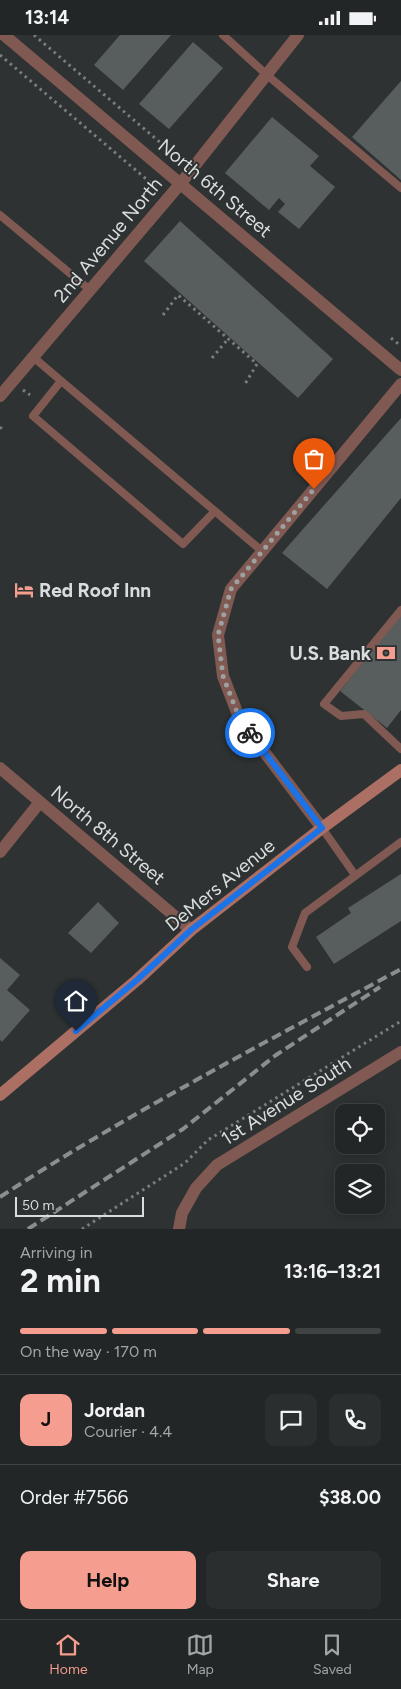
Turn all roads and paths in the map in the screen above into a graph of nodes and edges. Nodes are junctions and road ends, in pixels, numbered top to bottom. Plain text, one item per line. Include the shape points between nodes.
1 (4, 35) edge
2 (34, 35) edge
3 (223, 35) edge
4 (298, 35) edge
5 (0, 55) edge
6 (267, 75) junction
7 (192, 169) junction
8 (181, 183) junction
9 (401, 188) edge
10 (168, 198) junction
11 (0, 215) edge
12 (90, 290) junction
13 (163, 315) dead end
14 (390, 338) dead end
15 (228, 339) junction
16 (401, 346) edge
17 (33, 357) junction
18 (212, 358) dead end
19 (401, 370) edge
20 (60, 381) junction
21 (245, 384) dead end
22 (401, 385) edge
23 (0, 396) edge
24 (215, 511) junction
25 (262, 551) junction
26 (401, 610) edge
27 (401, 749) edge
28 (0, 768) edge
29 (401, 770) edge
30 (40, 802) junction
31 (322, 828) junction
32 (401, 841) edge
33 (0, 852) edge
34 (355, 875) junction
35 (191, 930) junction
36 (307, 967) dead end
37 (401, 1021) edge
38 (401, 1052) edge
39 (0, 1095) edge
40 (82, 1229) edge
41 (180, 1229) edge

1 - 8 street, North 6th Street
2 - 7 path
3 - 6 lane
4 - 6 street, 2nd Avenue North
5 - 10 path
6 - 7 street, 2nd Avenue North
6 - 9 lane
7 - 8 street, 2nd Avenue North
8 - 10 street, 2nd Avenue North
8 - 19 street, North 6th Street
10 - 12 street, 2nd Avenue North
11 - 12 lane
12 - 17 street, 2nd Avenue North
13 - 15 path via 178,295
14 - 16 path
15 - 18 path
15 - 21 path via 257,364
17 - 20 lane
17 - 23 street, 2nd Avenue North
20 - 24 lane
20 - 24 lane via 33,416 183,543
22 - 25 street
24 - 25 lane
25 - 31 street via 231,589 218,635 223,676 240,720
26 - 27 lane via 324,704 341,716 364,714
28 - 30 street, North 8th Street
29 - 31 main road, DeMers Avenue
30 - 33 street
30 - 35 street, North 8th Street
31 - 34 lane
31 - 35 main road, DeMers Avenue
32 - 34 lane
34 - 36 lane via 305,913 292,947
35 - 39 main road, DeMers Avenue via 137,980
37 - 40 path via 208,1140 185,1163
38 - 41 street, 1st Avenue South via 217,1165 196,1188 182,1213

